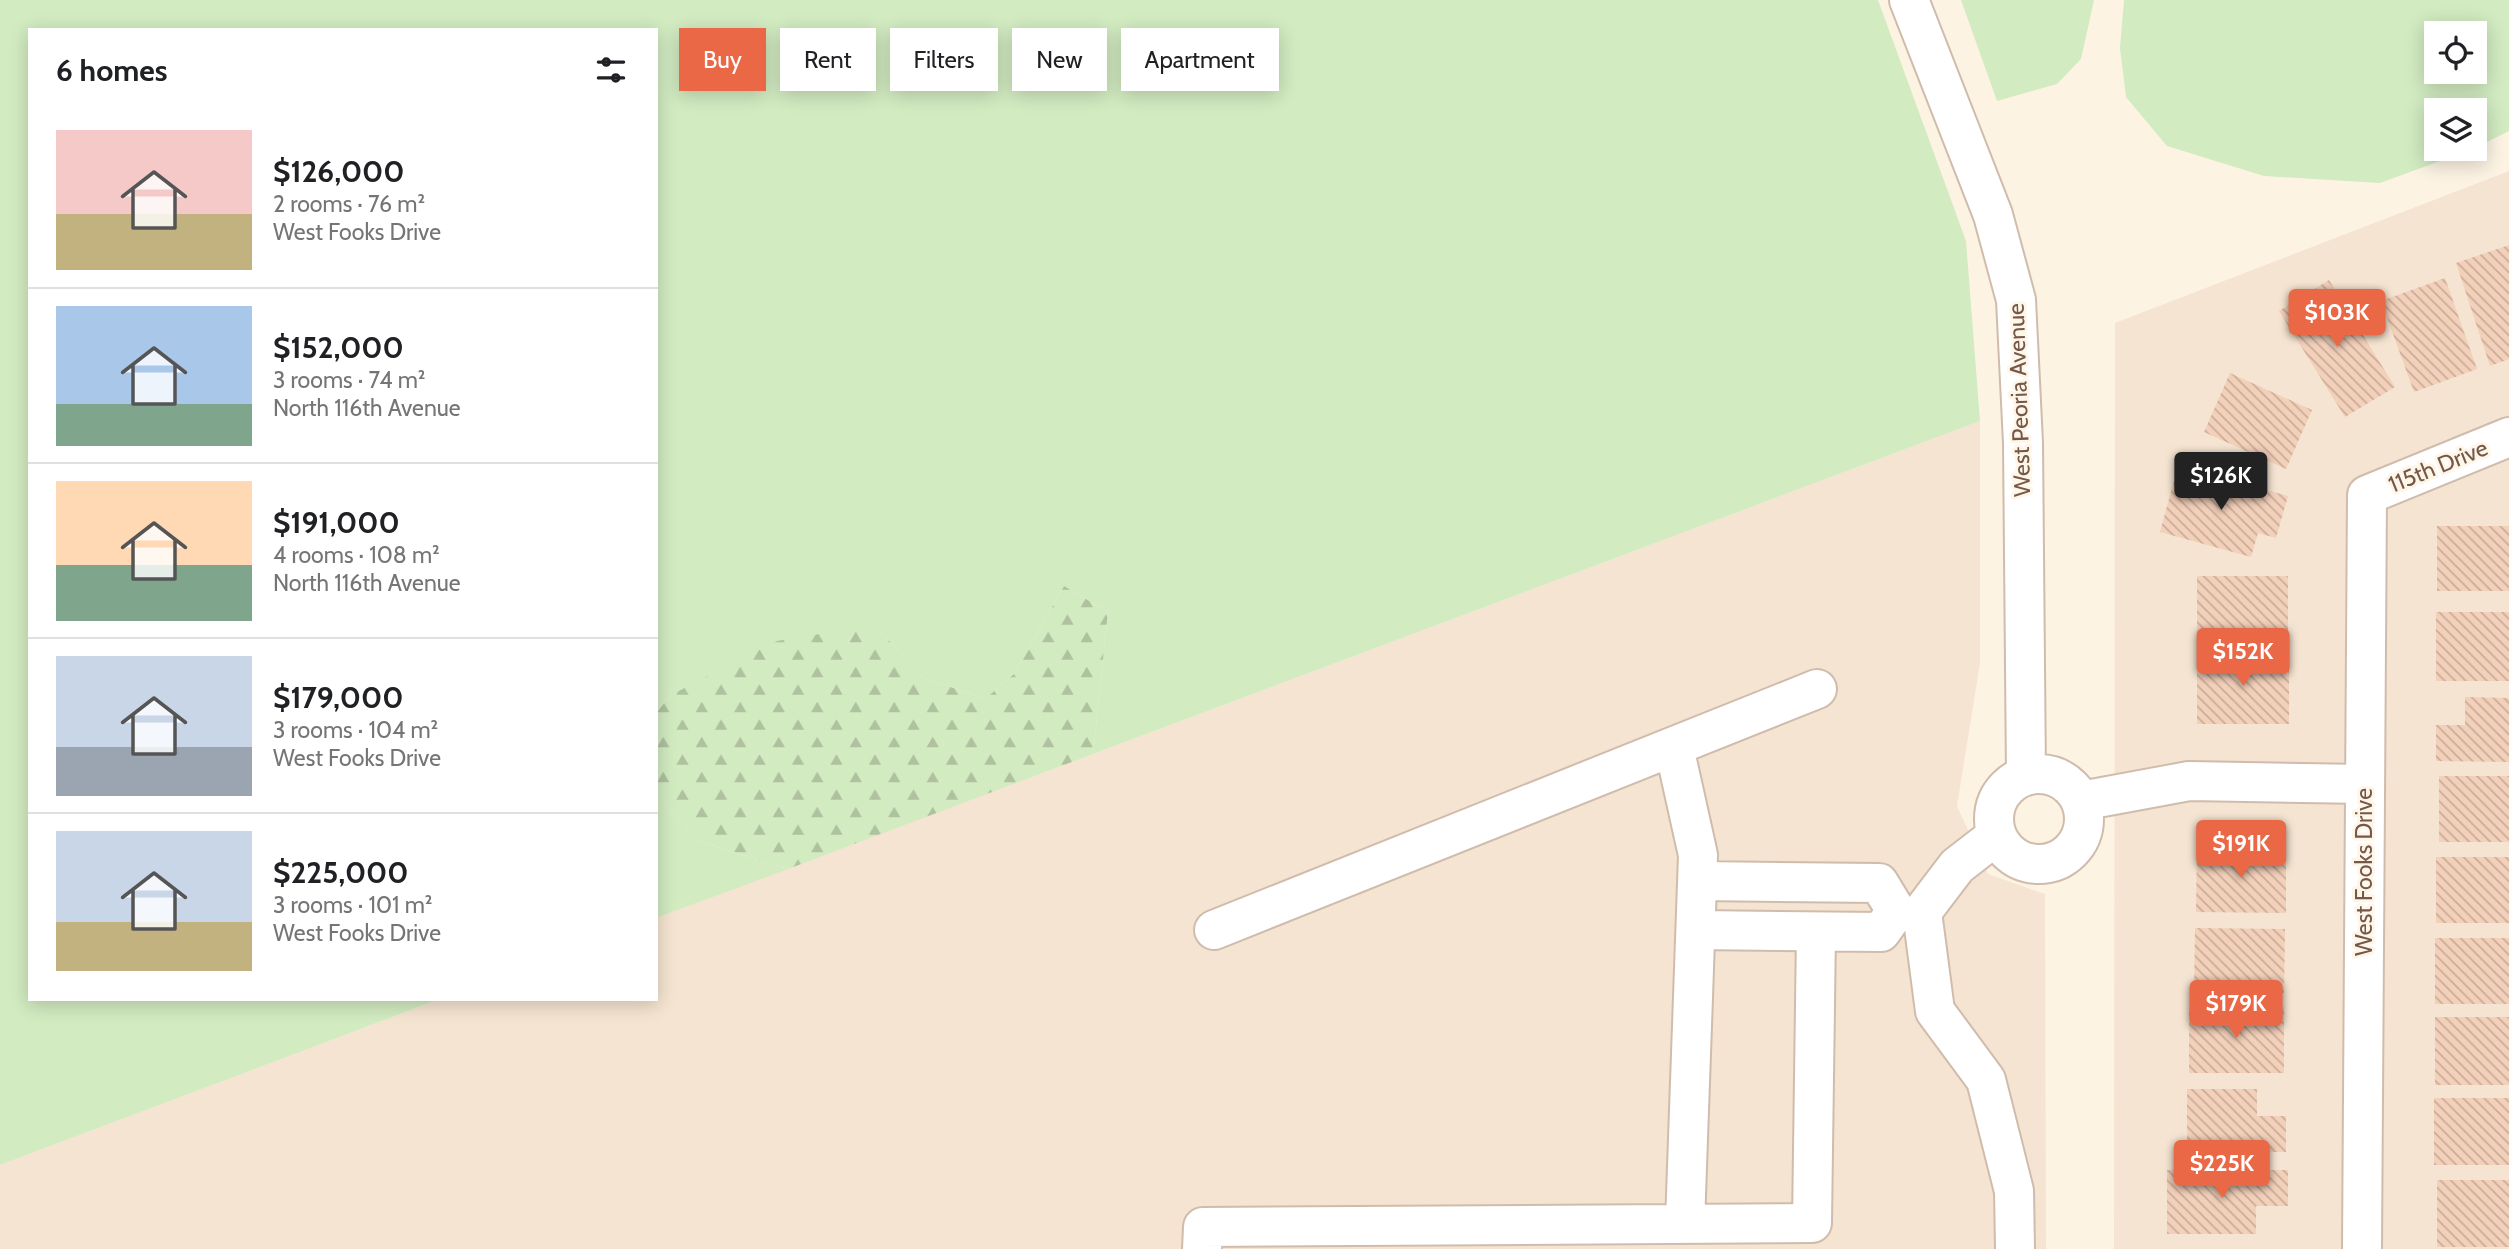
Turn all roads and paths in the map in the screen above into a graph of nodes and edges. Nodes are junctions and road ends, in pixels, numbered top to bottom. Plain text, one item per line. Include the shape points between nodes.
1 (1909, 0) edge
2 (2509, 437) edge
3 (2367, 495) joint
4 (1817, 689) dead end
5 (1674, 747) junction
6 (2026, 776) junction
7 (2365, 784) junction
8 (2081, 800) junction
9 (1997, 835) junction
10 (1698, 881) junction
11 (1909, 912) junction
12 (1214, 930) dead end
13 (1696, 930) junction
14 (1816, 932) junction
15 (1685, 1224) junction
16 (1202, 1249) edge
17 (2015, 1249) edge
18 (2362, 1249) edge

1 - 6 street, West Peoria Avenue via 1993,215 2016,300 2023,443
2 - 3 street, 115th Drive
3 - 7 street, West Fooks Drive
4 - 5 street
5 - 10 street via 1698,855
5 - 12 street
6 - 8 street via 2047,774 2061,779
6 - 9 street via 2006,787 1998,799 1993,813
7 - 8 street via 2189,781
7 - 18 street, West Fooks Drive
8 - 9 street via 2084,823 2077,845 2052,863 2022,862 2009,854
9 - 11 street
10 - 11 street via 1879,883
10 - 13 street
11 - 14 street via 1881,932
11 - 17 street via 1935,1012 1986,1080 2014,1191
13 - 14 street
13 - 15 street
14 - 15 street via 1812,1223
15 - 16 street via 1203,1227

